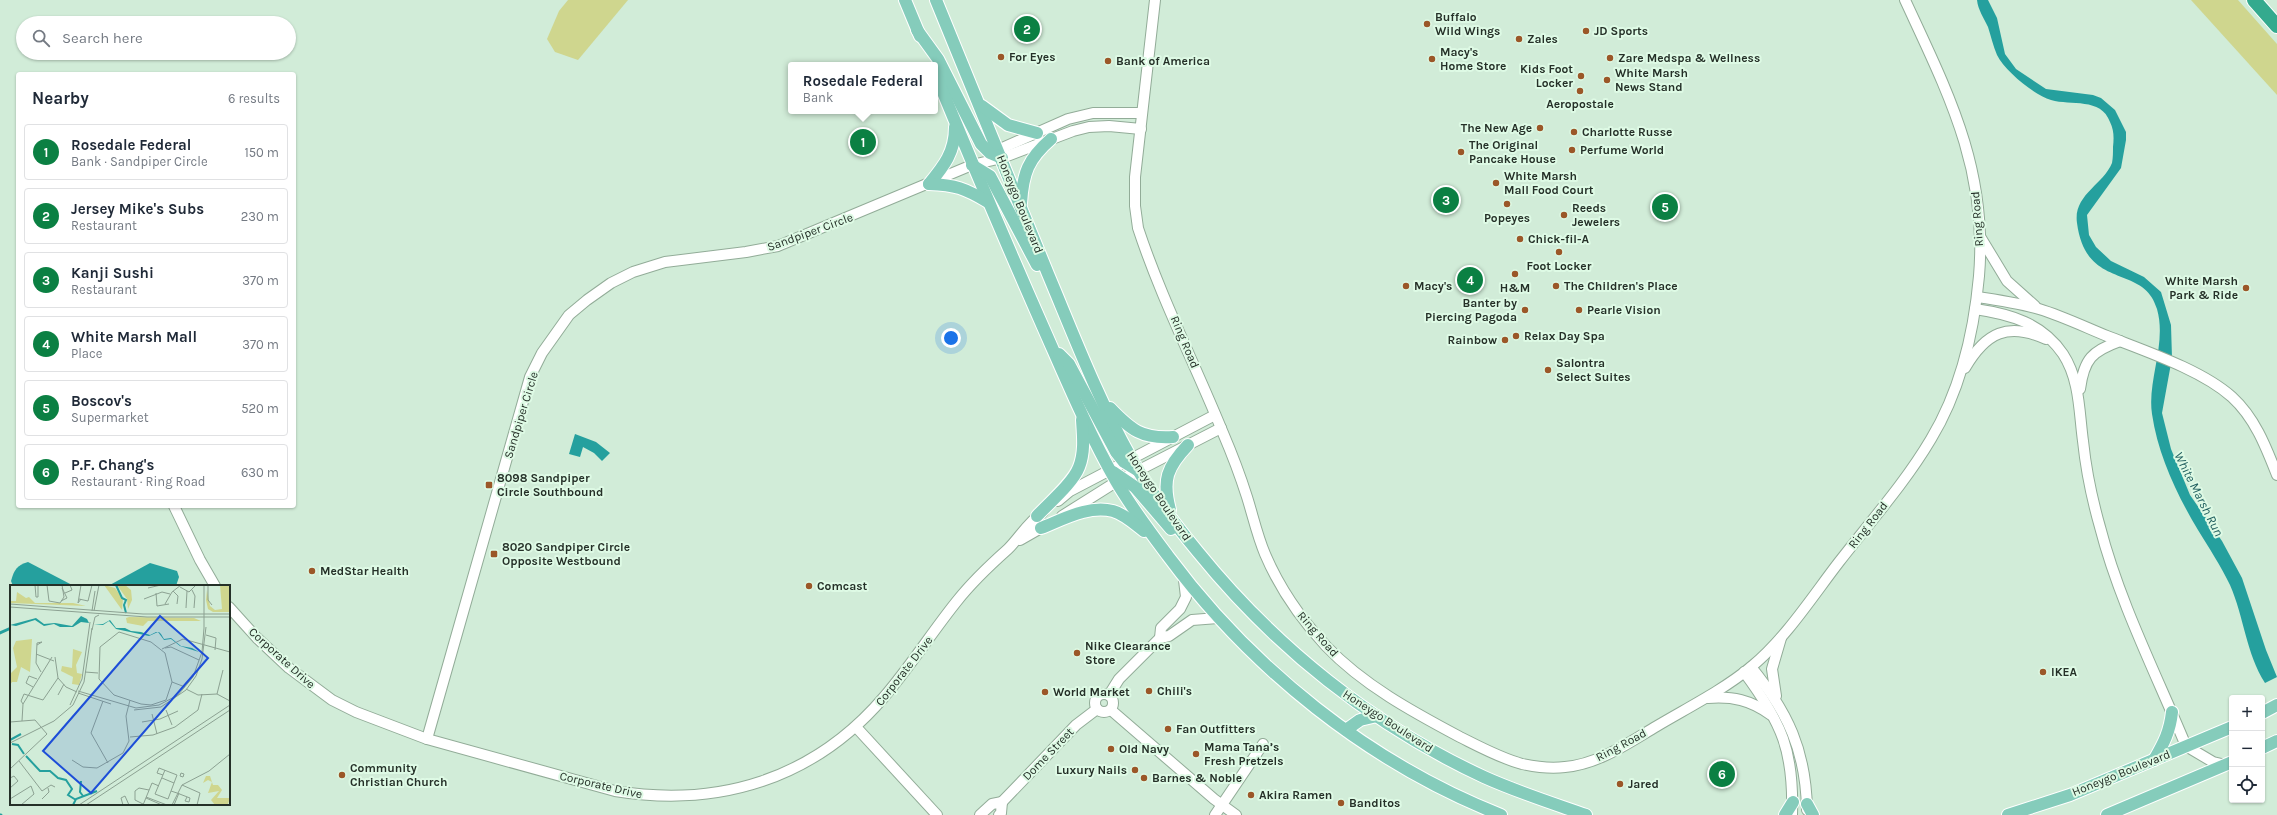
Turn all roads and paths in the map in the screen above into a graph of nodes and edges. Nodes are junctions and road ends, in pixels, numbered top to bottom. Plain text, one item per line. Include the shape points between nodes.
1 (905, 0) edge
2 (936, 0) edge
3 (1154, 0) edge
4 (1905, 0) edge
5 (2254, 0) edge
6 (2277, 26) edge
7 (917, 30) junction
8 (931, 62) edge
9 (938, 80) edge
10 (980, 104) junction
11 (1142, 113) junction
12 (955, 121) junction
13 (1140, 129) junction
14 (1037, 132) junction
15 (1051, 139) junction
16 (997, 153) junction
17 (972, 165) junction
18 (929, 184) junction
19 (988, 202) junction
20 (1021, 208) junction
21 (1980, 236) junction
22 (1976, 298) junction
23 (1975, 309) junction
24 (2040, 309) junction
25 (1074, 337) junction
26 (2120, 341) junction
27 (2056, 344) junction
28 (1052, 346) junction
29 (1958, 382) junction
30 (2079, 400) junction
31 (1103, 401) junction
32 (1082, 413) junction
33 (1215, 415) junction
34 (1221, 428) junction
35 (1173, 437) junction
36 (1188, 445) junction
37 (1128, 461) junction
38 (1110, 470) junction
39 (1138, 470) junction
40 (2277, 475) edge
41 (1120, 480) junction
42 (175, 508) edge
43 (1036, 516) junction
44 (1172, 518) junction
45 (1041, 528) junction
46 (1155, 539) junction
47 (1015, 542) junction
48 (1216, 575) junction
49 (1184, 580) junction
50 (214, 585) edge
51 (230, 608) edge
52 (1218, 618) junction
53 (1781, 635) junction
54 (1160, 638) junction
55 (1747, 670) junction
56 (1109, 695) junction
57 (1704, 698) junction
58 (1778, 702) junction
59 (2277, 705) edge
60 (1097, 709) junction
61 (1111, 710) junction
62 (2265, 711) edge
63 (2172, 712) junction
64 (1377, 716) junction
65 (1776, 720) junction
66 (856, 727) junction
67 (2229, 728) edge
68 (1346, 730) junction
69 (427, 739) junction
70 (1264, 744) dead end
71 (2186, 746) junction
72 (2154, 760) junction
73 (2229, 764) edge
74 (1002, 802) junction
75 (1793, 802) junction
76 (1222, 805) junction
77 (1807, 809) edge
78 (2012, 814) edge
79 (937, 815) edge
80 (980, 815) edge
81 (999, 815) edge
82 (1215, 815) edge
83 (1236, 815) edge
84 (1501, 815) edge
85 (1586, 815) edge
86 (1785, 815) edge
87 (1792, 815) edge
88 (1813, 815) edge
89 (2107, 815) edge

1 - 7 main road
2 - 10 main road, Honeygo Boulevard
3 - 11 street, Ring Road
4 - 21 street, Ring Road via 1948,93 1962,131 1976,190
5 - 6 highway
7 - 8 main road
7 - 16 main road via 938,59 981,144
9 - 12 main road
10 - 14 main road via 1008,125
10 - 16 main road, Honeygo Boulevard
11 - 13 street, Ring Road
11 - 14 street via 1093,113 1068,119
12 - 17 main road
12 - 18 main road via 953,149 947,162
13 - 15 street via 1089,127
13 - 33 street, Ring Road via 1134,190 1138,228
14 - 16 street
15 - 16 street
15 - 20 main road via 1028,165 1022,187
16 - 17 street, Sandpiper Circle
16 - 20 main road, Honeygo Boulevard
17 - 18 street, Sandpiper Circle
17 - 19 main road
17 - 25 main road via 990,176
18 - 19 main road via 954,185
18 - 69 street, Sandpiper Circle via 778,246 665,262 633,272 587,300 569,316 542,353 530,377
19 - 28 main road
20 - 25 main road, Honeygo Boulevard
21 - 22 street, Ring Road
21 - 24 street via 2007,281
22 - 23 street, Ring Road
22 - 24 street via 2018,303
23 - 27 street via 2018,318 2036,327
23 - 29 street, Ring Road
24 - 26 street
25 - 31 main road, Honeygo Boulevard
26 - 30 street via 2091,356 2082,375
26 - 40 street via 2186,370 2223,390 2239,404 2262,438
27 - 29 street via 2021,331 1994,335 1979,347
27 - 30 street via 2072,371
28 - 32 main road
28 - 37 main road via 1069,364 1116,452
29 - 53 street, Ring Road via 1933,436 1911,468
30 - 63 street via 2086,462 2105,545
31 - 35 main road via 1131,429 1148,437
31 - 37 main road, Honeygo Boulevard
32 - 38 main road
32 - 43 main road via 1083,440 1079,467 1074,476
33 - 34 street, Ring Road
33 - 35 street, Corporate Drive
34 - 36 street, Corporate Drive
34 - 57 street, Ring Road via 1242,482 1265,555 1278,581 1297,609 1327,647 1349,667 1374,686 1443,728 1510,760 1537,767 1564,767 1587,763 1606,755
35 - 37 street, Corporate Drive
36 - 39 street, Corporate Drive
36 - 44 main road via 1177,457 1167,476 1166,496
37 - 38 street, Corporate Drive
37 - 39 main road
38 - 41 main road
38 - 43 street, Corporate Drive via 1070,491
39 - 41 street, Corporate Drive
39 - 44 main road, Honeygo Boulevard
41 - 45 street, Corporate Drive
41 - 46 main road
41 - 48 main road via 1135,487 1175,534
42 - 50 street
43 - 47 street, Corporate Drive
44 - 48 main road, Honeygo Boulevard
45 - 46 main road via 1084,511 1107,510 1125,517
45 - 47 street, Corporate Drive
46 - 49 main road
47 - 66 street, Corporate Drive via 958,600 885,696
48 - 64 main road, Honeygo Boulevard via 1289,649
49 - 52 main road
49 - 54 street via 1186,597 1180,609 1161,628
51 - 69 street, Corporate Drive via 257,638 290,668 332,700
52 - 54 street via 1192,620 1169,636
52 - 68 main road via 1293,690
53 - 55 street, Ring Road
53 - 58 street via 1772,669
54 - 56 street via 1119,679
55 - 57 street, Ring Road
55 - 58 street
55 - 65 street
56 - 60 street via 1103,694 1096,698 1094,704
56 - 61 street via 1113,702
57 - 65 street via 1723,696 1750,702
58 - 77 street via 1797,742 1803,768
59 - 62 main road
60 - 61 street via 1105,712
60 - 74 street, Dome Street via 1076,725
61 - 76 street
63 - 71 street
63 - 72 main road via 2171,727
64 - 68 main road via 1360,720
64 - 85 main road, Honeygo Boulevard via 1436,752 1487,778
65 - 75 street via 1789,759
66 - 69 street, Corporate Drive via 820,754 774,778 735,790 669,797 615,791
66 - 79 street
67 - 71 main road, Honeygo Boulevard
68 - 84 main road via 1418,776
70 - 76 street
71 - 72 main road, Honeygo Boulevard
71 - 73 street via 2213,762
72 - 78 main road, Honeygo Boulevard
73 - 89 main road
74 - 80 street, Dome Street via 992,804
74 - 81 street
75 - 86 main road
75 - 87 street
76 - 82 street
76 - 83 street
77 - 88 main road

